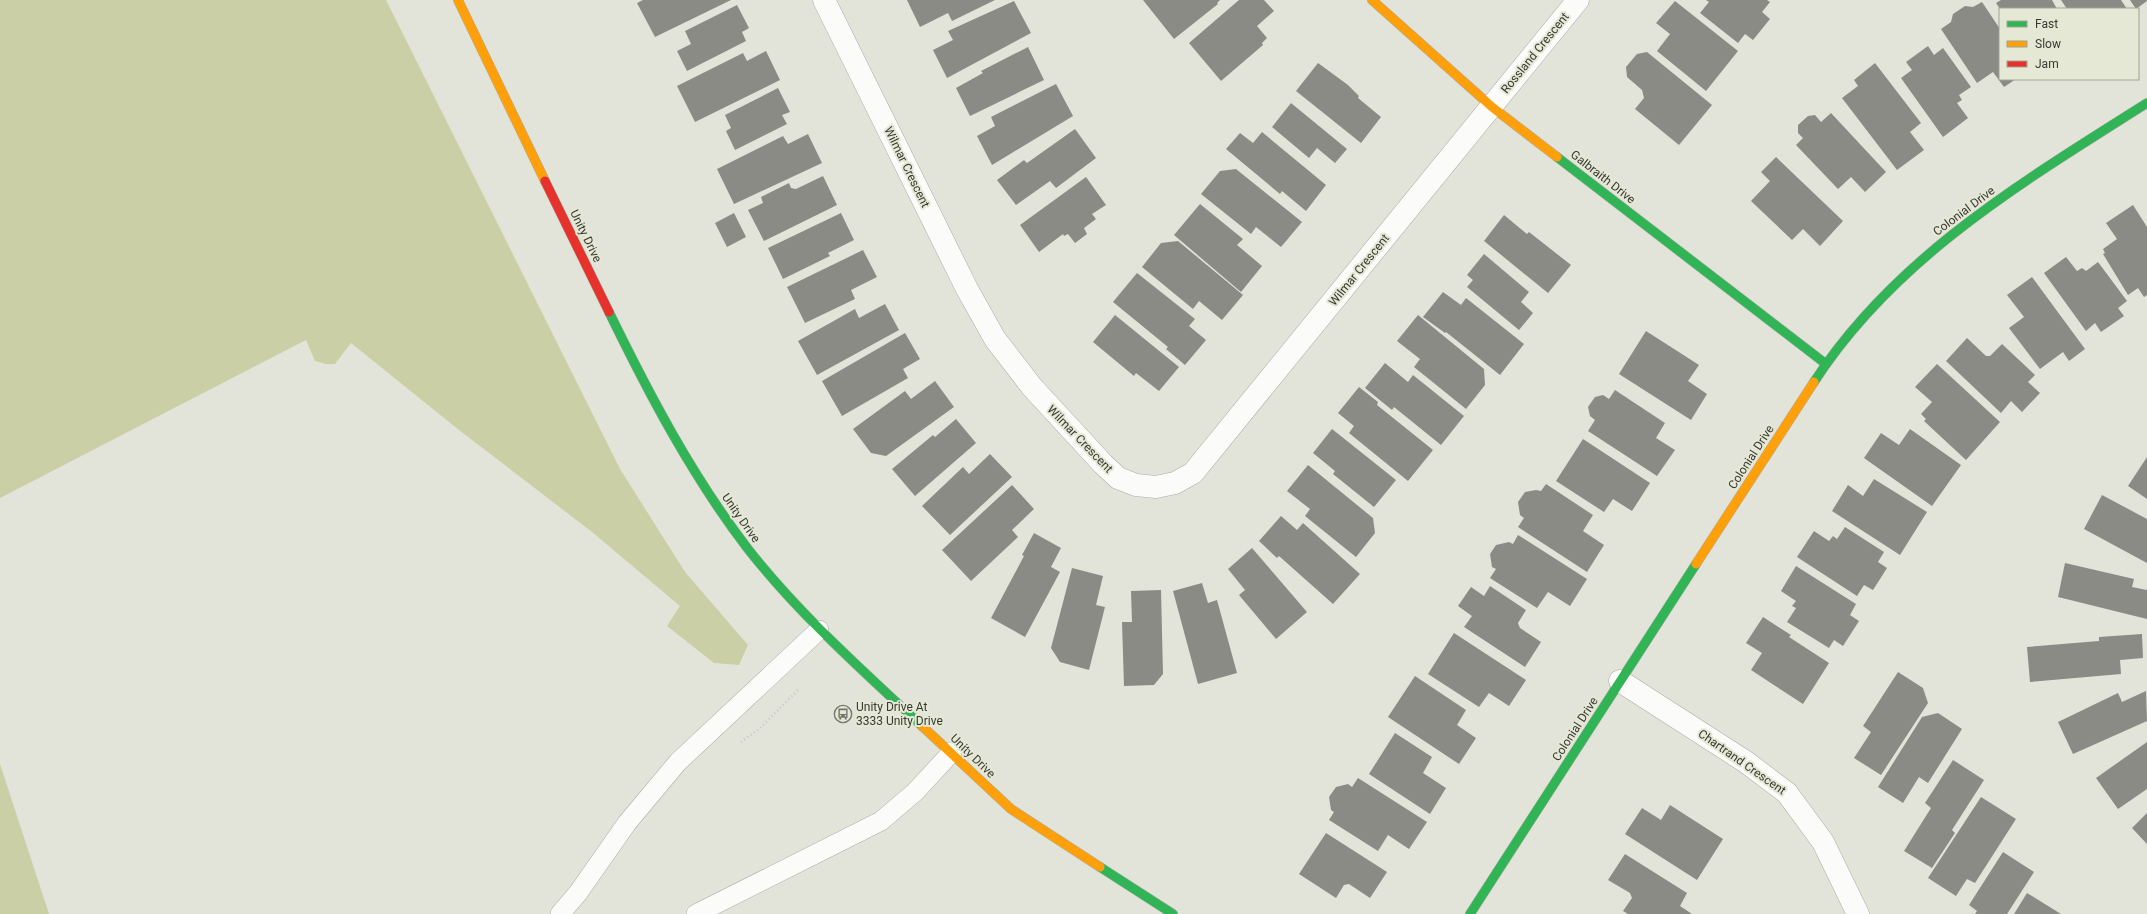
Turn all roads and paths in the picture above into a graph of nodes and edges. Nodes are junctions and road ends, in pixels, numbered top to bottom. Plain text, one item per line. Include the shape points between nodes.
1 (458, 0) edge
2 (824, 0) edge
3 (1372, 0) edge
4 (1578, 0) edge
5 (2147, 103) edge
6 (1492, 107) junction
7 (1826, 364) junction
8 (819, 630) junction
9 (1620, 681) junction
10 (952, 752) junction
11 (560, 914) edge
12 (696, 914) edge
13 (1172, 914) edge
14 (1470, 914) edge
15 (1858, 914) edge

1 - 8 street, Unity Drive via 640,376 682,454 748,549
2 - 6 street, Wilmar Crescent via 967,289 995,339 1032,387 1102,464 1118,478 1136,485 1156,487 1175,484 1193,473
3 - 6 street, Galbraith Drive
4 - 6 street, Rossland Crescent
5 - 7 street, Colonial Drive via 1963,224 1913,267 1868,313
6 - 7 street, Galbraith Drive
7 - 9 street, Colonial Drive
8 - 10 street, Unity Drive
8 - 11 lane via 678,762 627,823 578,893
9 - 14 street, Colonial Drive
9 - 15 street, Chartrand Crescent via 1746,762 1787,793 1823,842
10 - 12 lane via 915,792 882,821
10 - 13 street, Unity Drive via 1011,809

